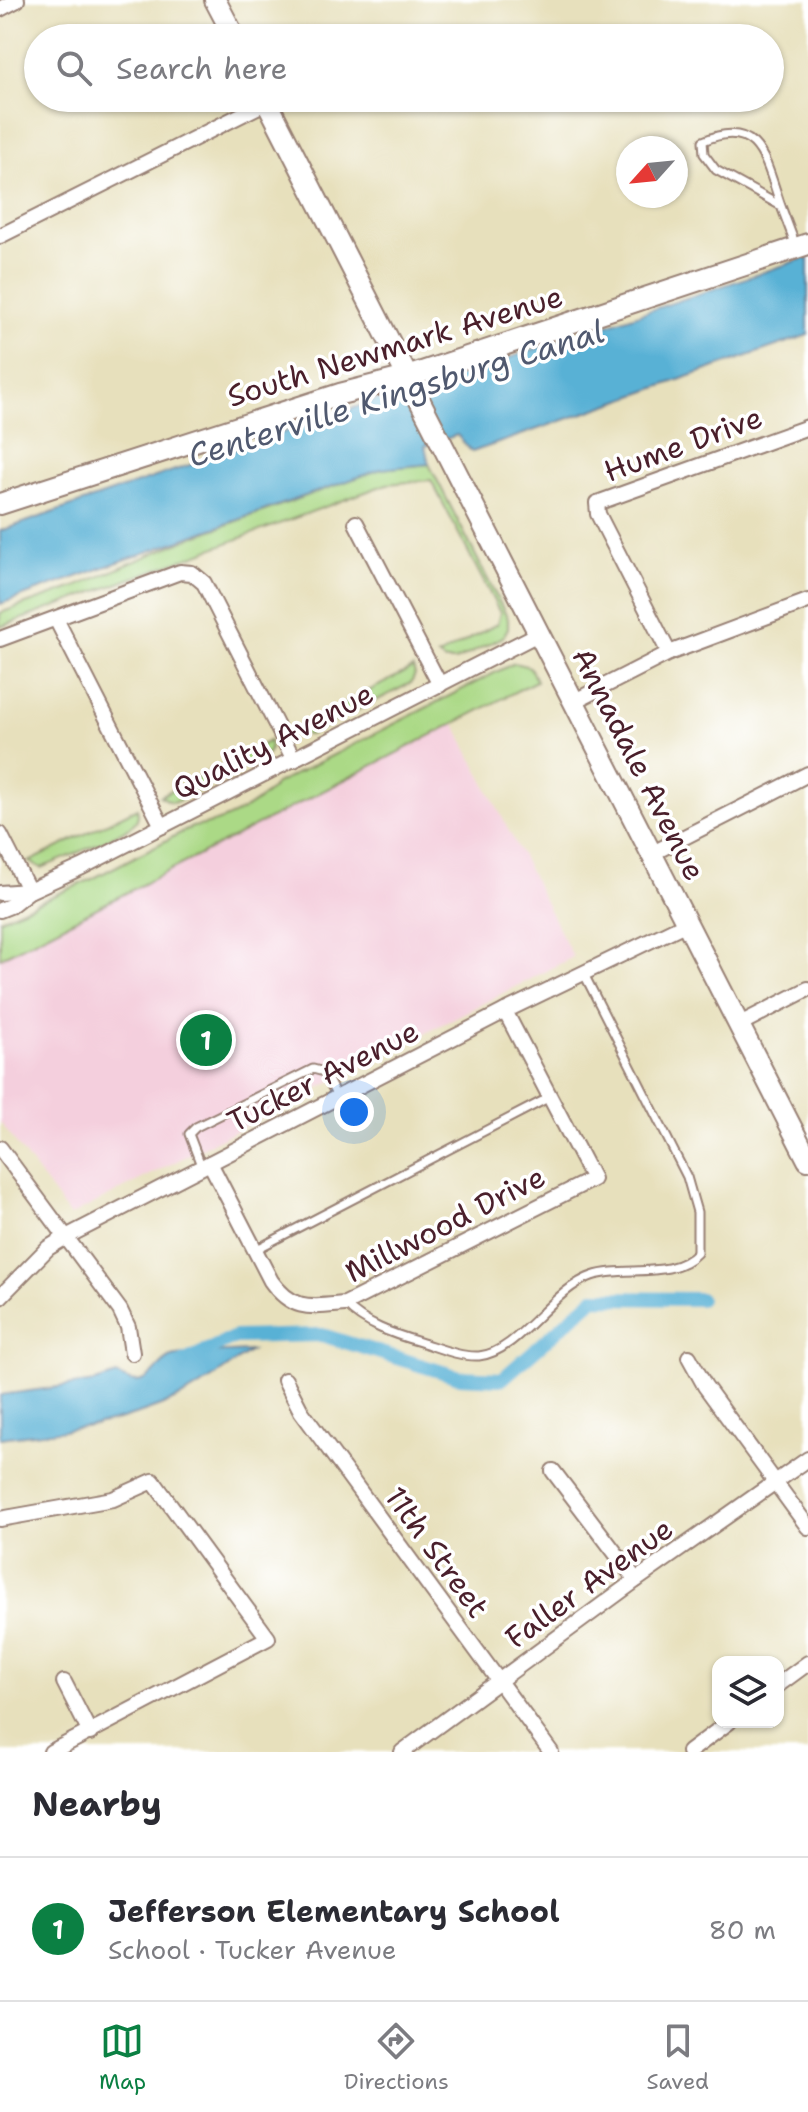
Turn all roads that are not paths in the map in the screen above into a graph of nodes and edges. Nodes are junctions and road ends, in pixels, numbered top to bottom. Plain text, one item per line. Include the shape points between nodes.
1 (17, 0) edge
2 (215, 0) edge
3 (0, 9) edge
4 (228, 24) edge
5 (243, 112) edge
6 (272, 112) edge
7 (781, 206) junction
8 (0, 236) edge
9 (803, 246) edge
10 (412, 386) junction
11 (808, 427) edge
12 (0, 504) edge
13 (356, 523) dead end
14 (808, 601) edge
15 (56, 619) junction
16 (538, 634) junction
17 (0, 639) edge
18 (669, 653) junction
19 (440, 685) junction
20 (573, 702) junction
21 (294, 760) junction
22 (808, 774) edge
23 (162, 826) junction
24 (0, 834) edge
25 (651, 854) junction
26 (29, 891) junction
27 (0, 893) edge
28 (0, 910) edge
29 (687, 923) junction
30 (584, 974) junction
31 (808, 989) edge
32 (505, 1011) junction
33 (738, 1025) junction
34 (337, 1097) junction
35 (550, 1097) junction
36 (0, 1148) edge
37 (808, 1160) edge
38 (206, 1166) junction
39 (66, 1237) junction
40 (255, 1250) junction
41 (0, 1297) edge
42 (345, 1304) junction
43 (132, 1353) dead end
44 (689, 1357) dead end
45 (285, 1380) dead end
46 (808, 1459) edge
47 (553, 1471) dead end
48 (774, 1481) junction
49 (0, 1519) edge
50 (808, 1527) edge
51 (636, 1580) junction
52 (808, 1663) edge
53 (500, 1681) junction
54 (784, 1681) edge
55 (64, 1682) dead end
56 (722, 1728) edge
57 (90, 1733) junction
58 (698, 1749) edge
59 (51, 1752) edge
60 (402, 1752) edge
61 (551, 1752) edge

1 - 3 street
2 - 4 street
5 - 8 street
6 - 10 street, Annadale Avenue
7 - 7 lane via 716,170 704,154 703,141 719,134 754,141
7 - 9 lane
9 - 10 street, South Newmark Avenue
10 - 12 street, South Newmark Avenue via 340,394
10 - 16 street, Annadale Avenue
11 - 18 street, Hume Drive via 597,503
13 - 19 street
14 - 18 street
15 - 17 street
15 - 21 street via 180,572 192,573 204,583
15 - 23 street
16 - 19 street, Quality Avenue
16 - 20 street, Annadale Avenue
18 - 20 street
19 - 21 street, Quality Avenue
20 - 25 street, Annadale Avenue
21 - 23 street, Quality Avenue
22 - 25 street
23 - 26 street, Quality Avenue
24 - 26 street
25 - 29 street, Annadale Avenue
26 - 27 street, Quality Avenue
26 - 28 street, Quality Avenue
29 - 30 street, Tucker Avenue
29 - 33 street, Annadale Avenue
30 - 32 street, Tucker Avenue
30 - 42 lane via 687,1177 697,1212 697,1253 673,1266 600,1274 573,1284 527,1327 484,1355 464,1355 395,1334
31 - 33 street
32 - 34 street, Tucker Avenue
32 - 35 street, Millwood Drive
33 - 37 street, Annadale Avenue
34 - 38 street, Tucker Avenue
34 - 38 lane via 324,1072 313,1069 196,1127 189,1139
35 - 40 lane
35 - 42 street, Millwood Drive via 593,1179
36 - 39 street
38 - 39 street, Tucker Avenue
38 - 40 street, Millwood Drive
39 - 41 street, Tucker Avenue
39 - 43 street via 120,1310
40 - 42 street, Millwood Drive via 289,1302
44 - 48 street
45 - 53 street, 11th Street via 301,1411
46 - 48 street, Faller Avenue
47 - 51 street
48 - 50 street
48 - 51 street, Faller Avenue
49 - 57 street via 113,1499 153,1481 268,1638
51 - 53 street, Faller Avenue
52 - 54 street
53 - 60 street, Faller Avenue
53 - 61 street, 11th Street
55 - 57 street
56 - 58 street
57 - 59 street

